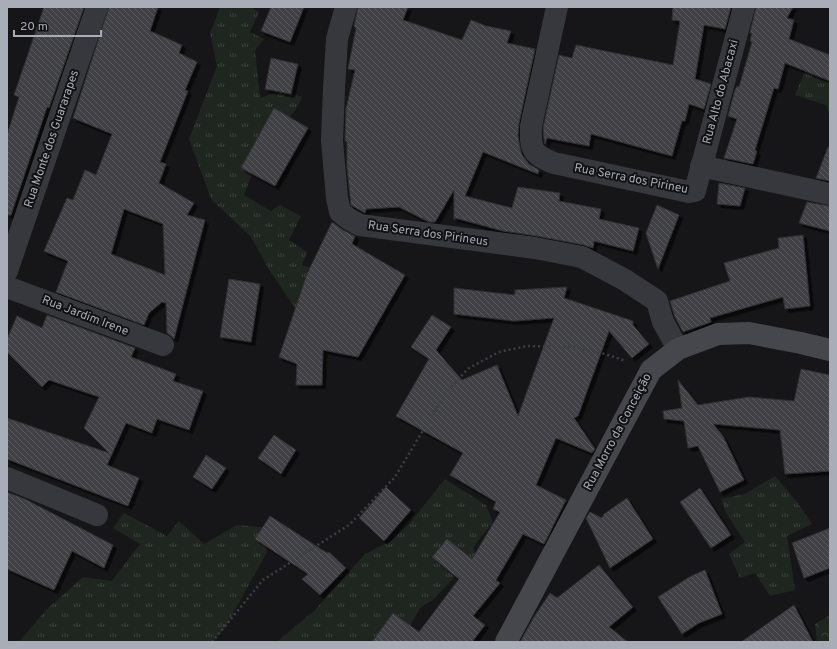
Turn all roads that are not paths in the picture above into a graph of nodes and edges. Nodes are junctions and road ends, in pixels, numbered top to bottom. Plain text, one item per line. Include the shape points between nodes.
1 (97, 7) edge
2 (346, 7) edge
3 (557, 7) edge
4 (744, 7) edge
5 (700, 172) junction
6 (830, 194) edge
7 (7, 270) edge
8 (7, 287) edge
9 (163, 345) dead end
10 (678, 349) junction
11 (830, 350) edge
12 (7, 478) edge
13 (97, 515) dead end
14 (506, 642) edge

1 - 7 street, Rua Monte dos Guararapes
2 - 10 street, Rua Serra dos Pirineus via 337,39 332,141 340,212 360,225 535,248 582,257 657,301 663,322
3 - 5 street, Rua Serra dos Pirineu via 531,126 530,142 534,151 554,163 689,192 695,191
4 - 5 street, Rua Alto do Abacaxi
5 - 6 street
8 - 9 street, Rua Jardim Irene
10 - 11 street, Rua Morro da Conceição via 718,334 749,333
10 - 14 street, Rua Morro da Conceição via 651,370
12 - 13 street

